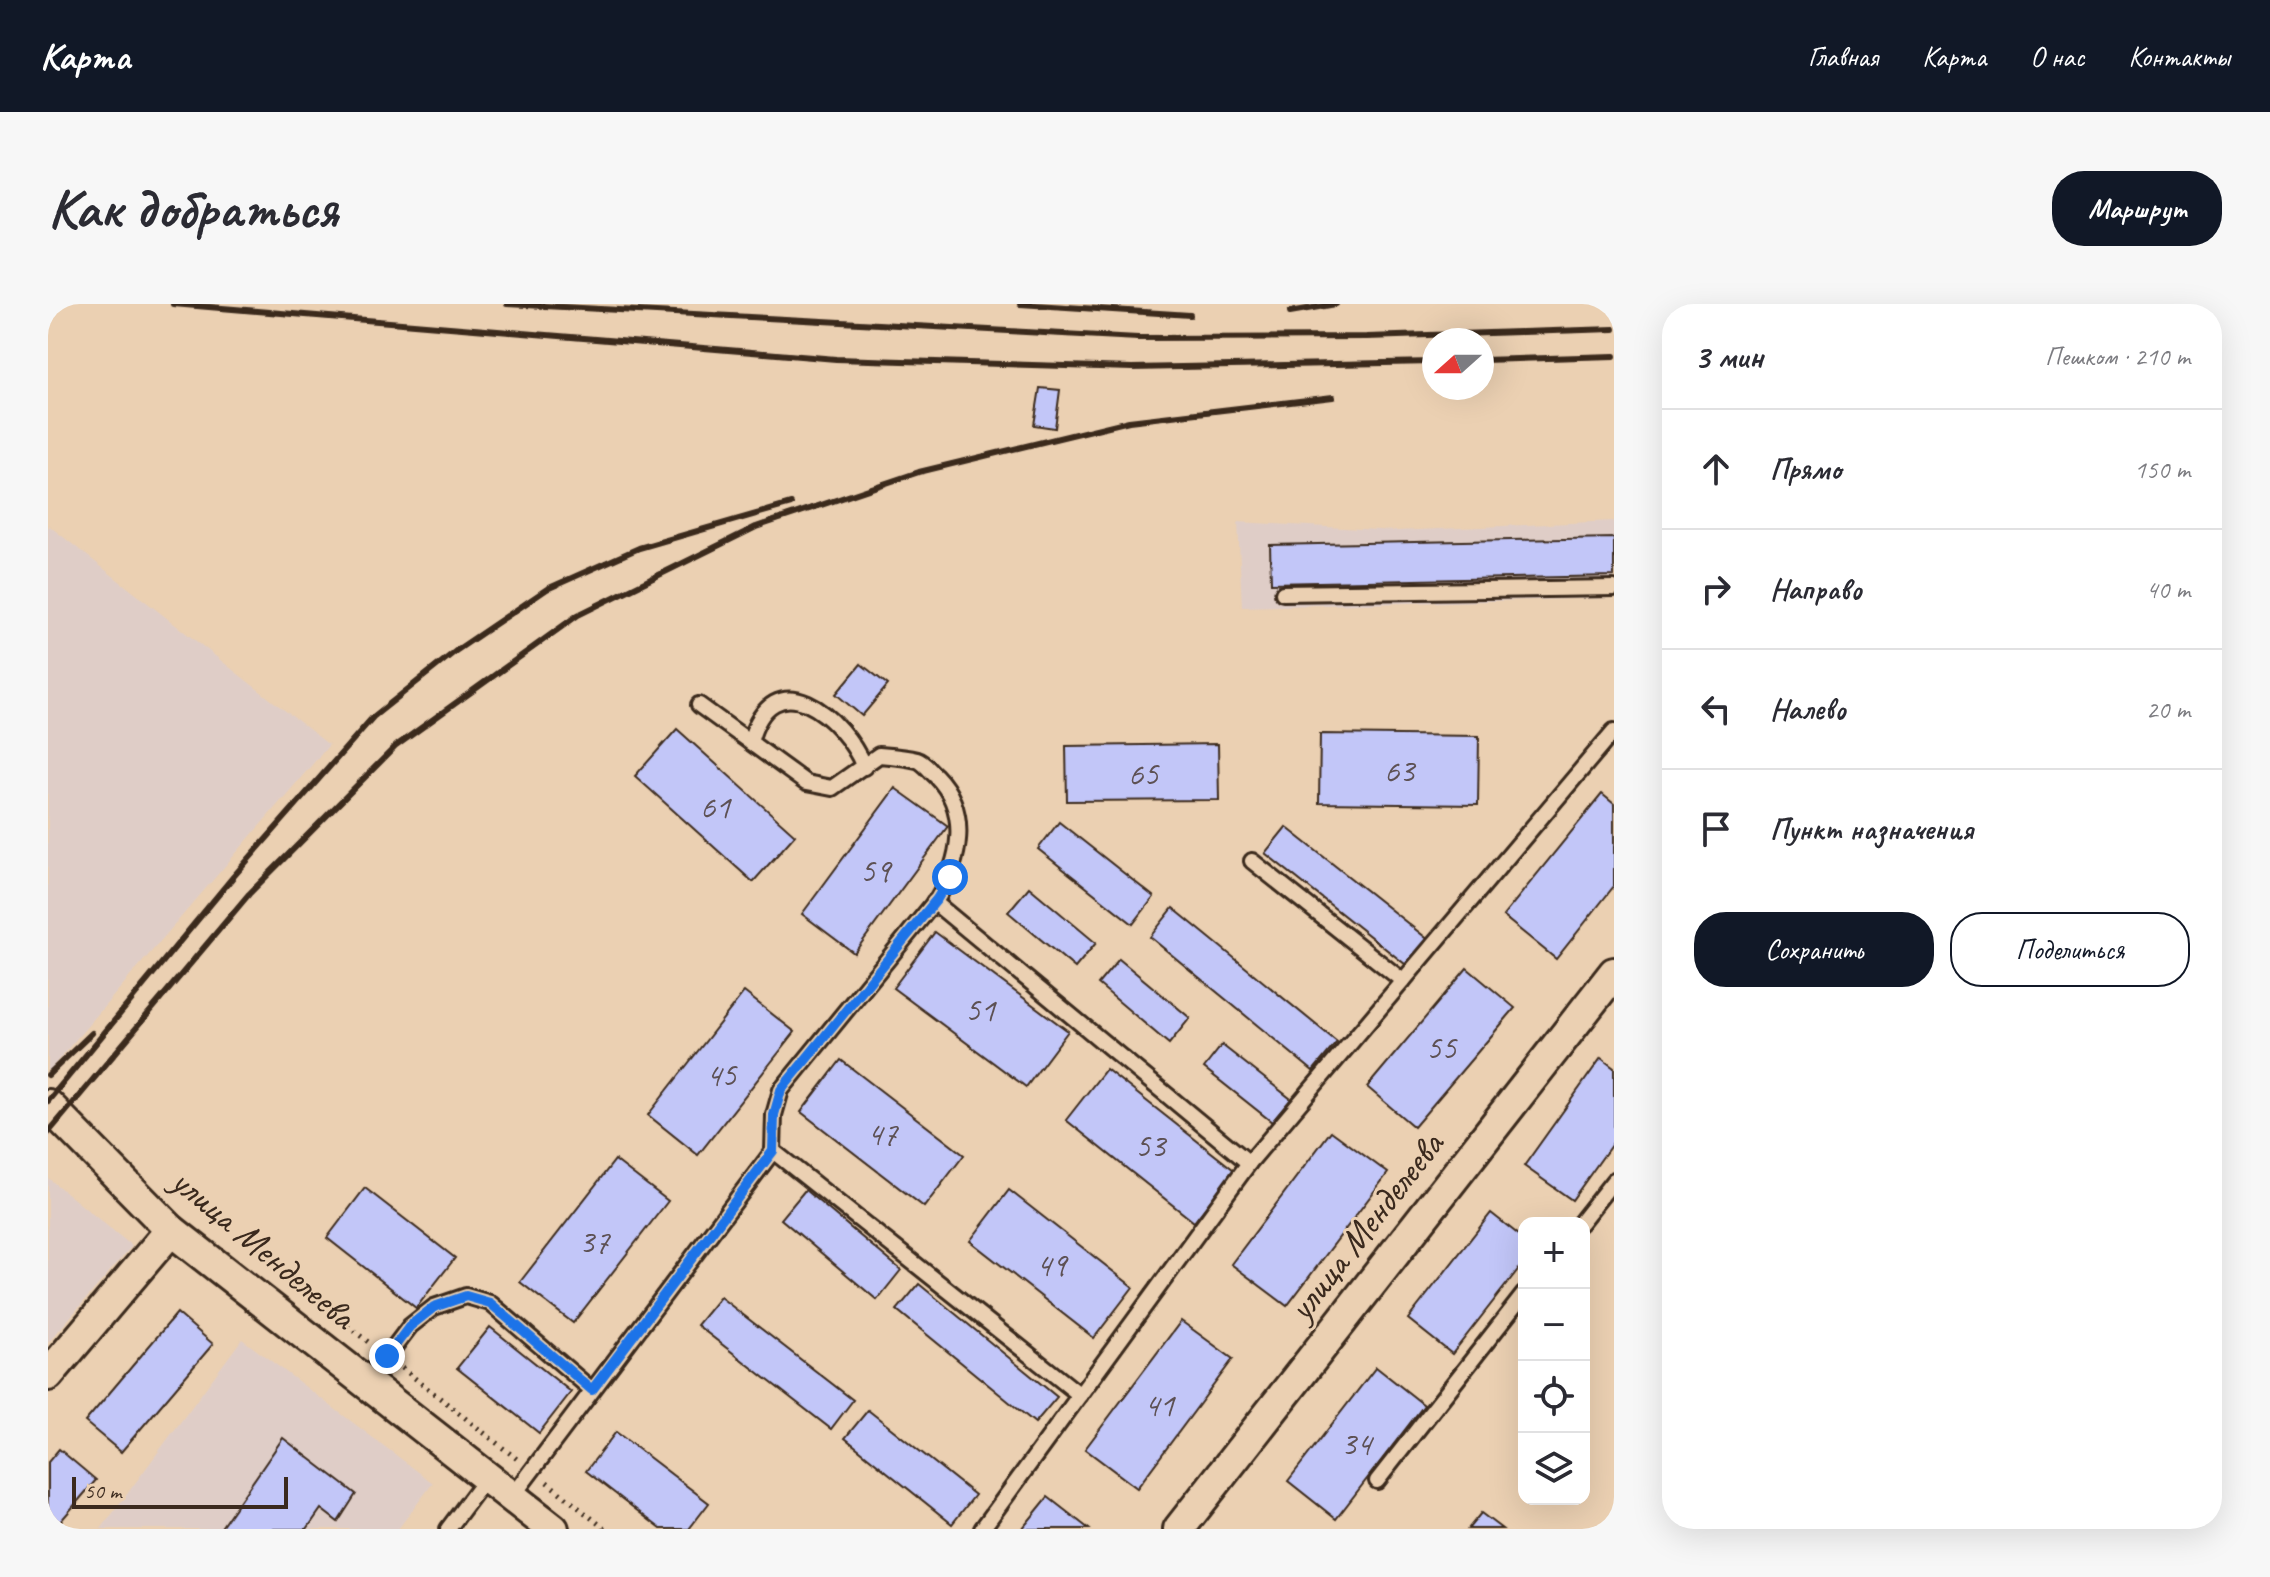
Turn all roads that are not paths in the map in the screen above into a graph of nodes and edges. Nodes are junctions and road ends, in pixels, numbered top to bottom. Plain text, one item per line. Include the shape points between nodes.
1 (1614, 588) edge
2 (1283, 593) dead end
3 (699, 705) dead end
4 (1614, 731) edge
5 (750, 742) junction
6 (864, 767) junction
7 (1252, 861) dead end
8 (934, 902) junction
9 (1614, 973) edge
10 (1403, 981) junction
11 (48, 1105) edge
12 (773, 1151) junction
13 (1249, 1163) junction
14 (1614, 1180) edge
15 (1585, 1217) edge
16 (171, 1230) junction
17 (1518, 1302) edge
18 (48, 1375) edge
19 (367, 1383) junction
20 (592, 1390) junction
21 (1080, 1395) junction
22 (487, 1477) junction
23 (1377, 1481) dead end
24 (512, 1497) junction
25 (448, 1529) edge
26 (553, 1529) edge
27 (982, 1529) edge
28 (1179, 1529) edge

1 - 2 lane
3 - 5 lane
4 - 10 lane
5 - 6 lane via 806,783 821,787 832,788
5 - 6 lane via 756,720 771,704 784,697 799,699 853,740
6 - 8 lane via 879,755 920,761 943,783 960,836 950,877
7 - 10 lane
8 - 12 lane via 781,1090
8 - 13 lane
9 - 28 street, улица Менделеева
10 - 13 lane
11 - 16 street, улица Менделеева
12 - 20 lane
12 - 21 lane
13 - 21 lane
14 - 15 lane
16 - 18 street
16 - 19 street, улица Менделеева
17 - 23 lane
19 - 20 lane via 410,1326 434,1307 466,1296 490,1303
19 - 22 street, улица Менделеева
20 - 24 lane
21 - 27 lane
22 - 24 street, улица Менделеева
22 - 25 lane
24 - 26 street, улица Менделеева

